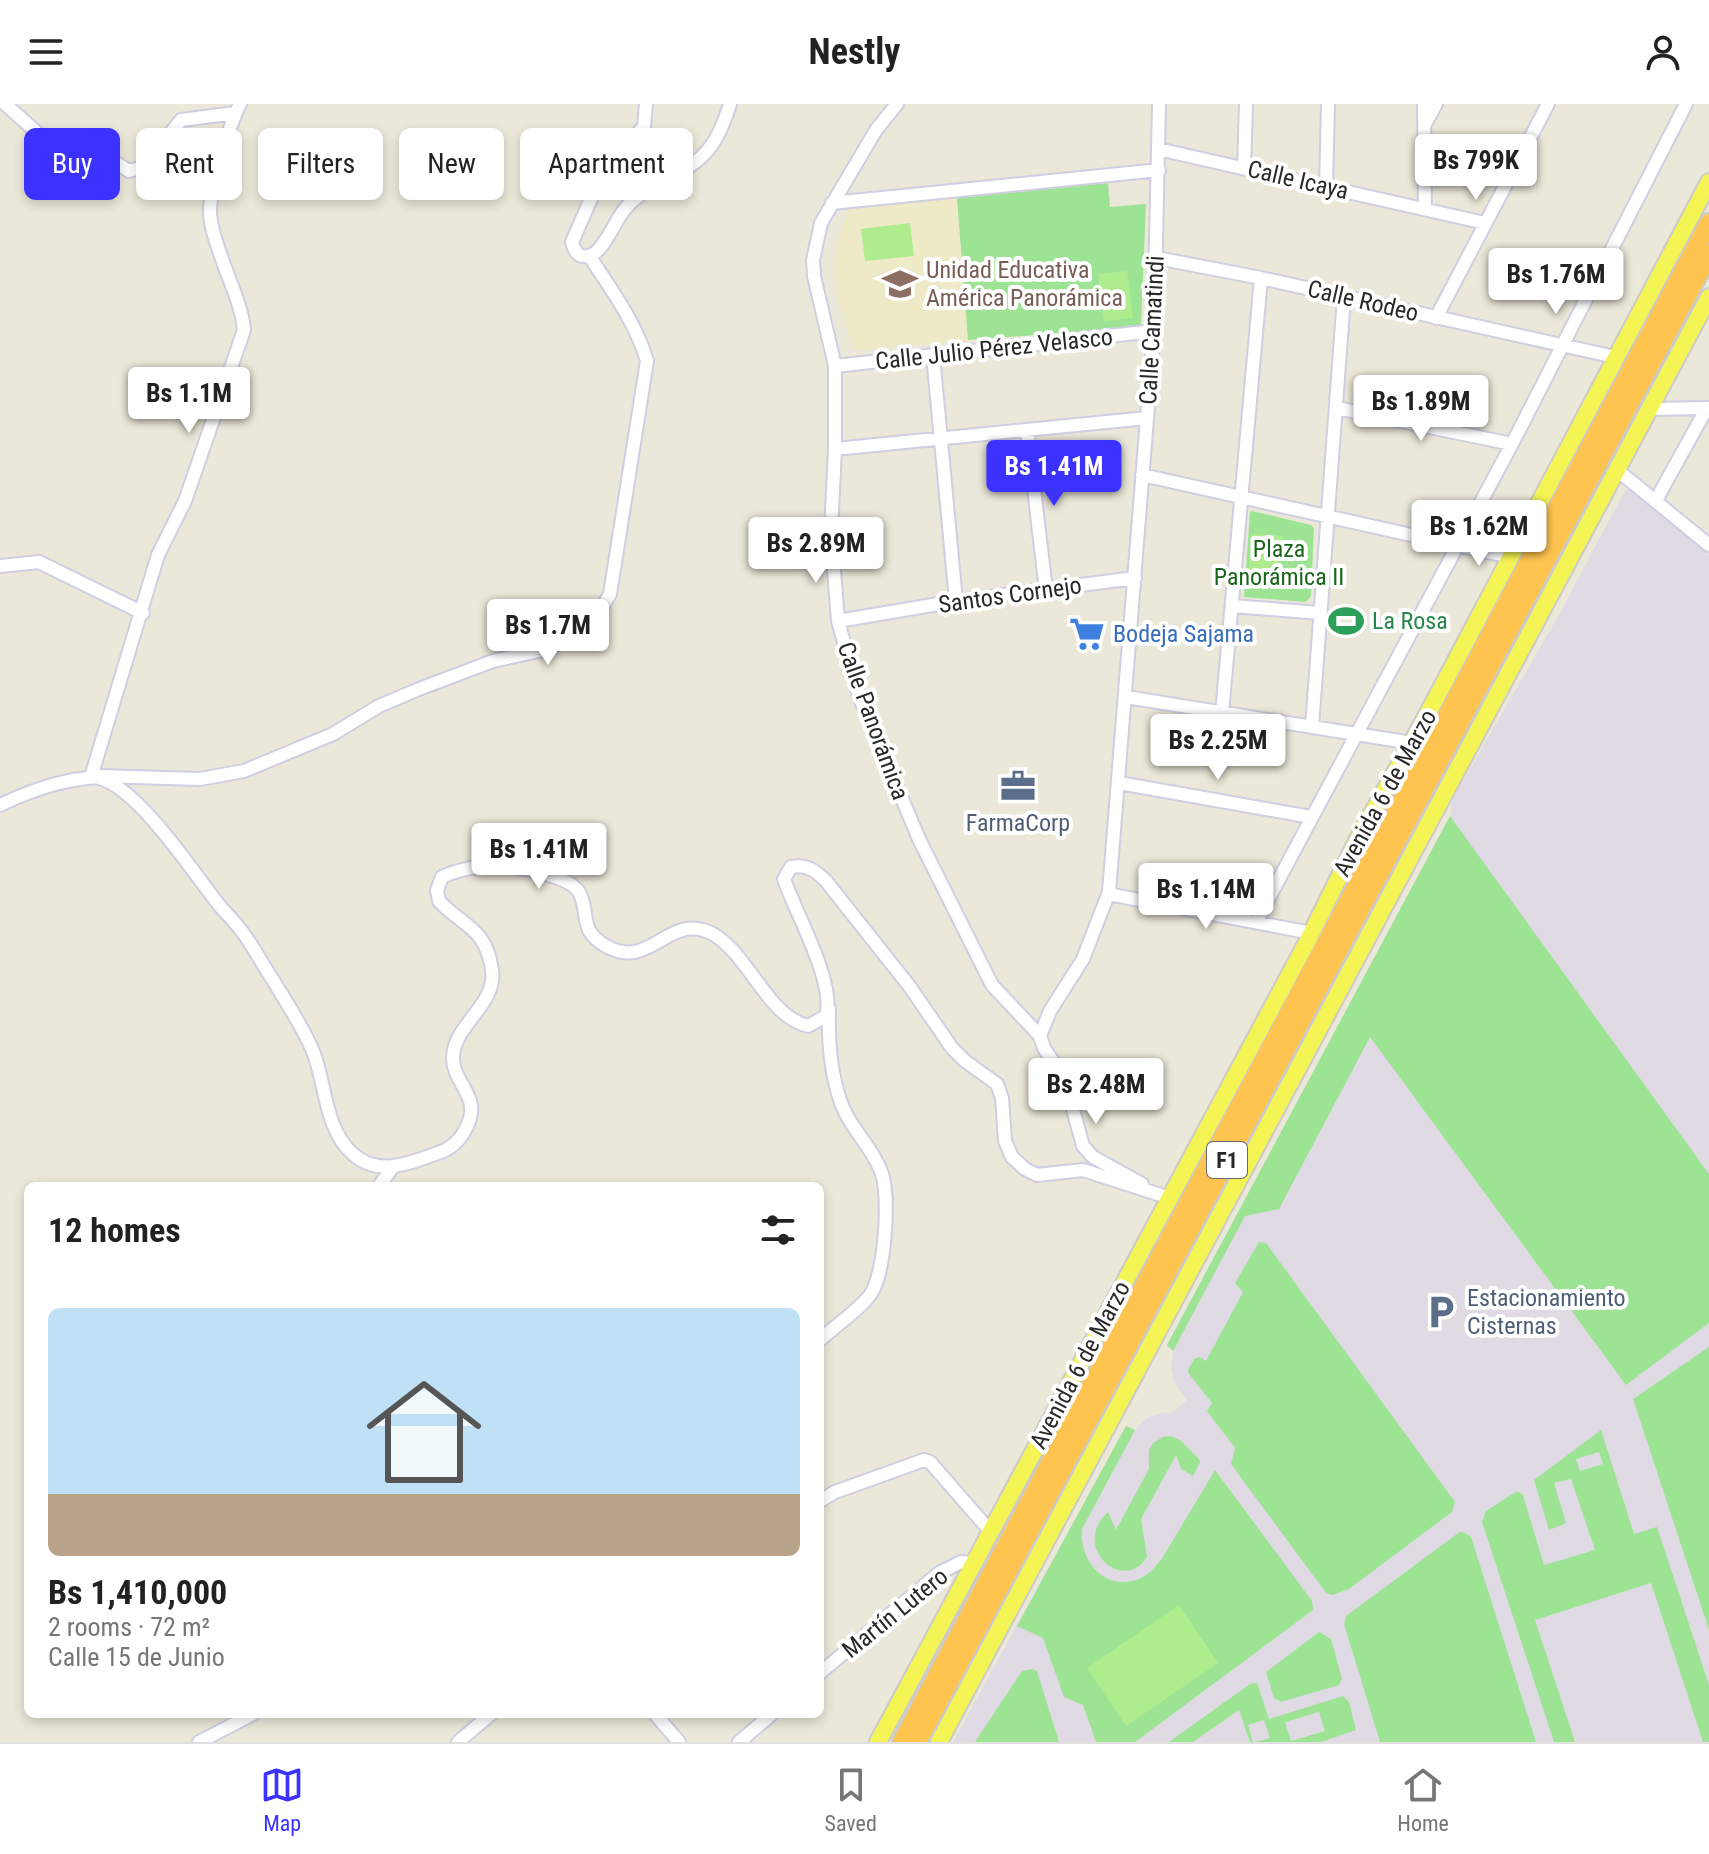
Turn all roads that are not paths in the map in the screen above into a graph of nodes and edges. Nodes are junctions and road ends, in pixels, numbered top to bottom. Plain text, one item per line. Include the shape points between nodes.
1 (5, 104) edge
2 (646, 104) edge
3 (730, 104) edge
4 (897, 104) edge
5 (1159, 104) edge
6 (1246, 104) edge
7 (1328, 104) edge
8 (1424, 104) edge
9 (1436, 104) edge
10 (1548, 104) edge
11 (1686, 104) edge
12 (238, 109) edge
13 (1424, 127) junction
14 (1158, 149) junction
15 (1244, 168) junction
16 (1159, 170) junction
17 (1709, 182) edge
18 (1326, 187) junction
19 (832, 203) junction
20 (1425, 209) junction
21 (1485, 223) junction
22 (1709, 223) edge
23 (590, 257) junction
24 (1157, 258) junction
25 (1699, 261) edge
26 (1261, 278) junction
27 (1344, 297) junction
28 (1709, 297) edge
29 (1436, 318) junction
30 (1154, 331) junction
31 (1562, 344) junction
32 (933, 355) junction
33 (1615, 357) junction
34 (835, 366) junction
35 (1337, 408) junction
36 (1708, 408) edge
37 (1649, 409) junction
38 (1147, 418) junction
39 (1027, 430) junction
40 (940, 439) junction
41 (1512, 444) junction
42 (835, 449) junction
43 (1616, 469) junction
44 (1142, 475) junction
45 (1240, 498) junction
46 (1656, 500) junction
47 (1326, 515) junction
48 (1457, 545) junction
49 (1709, 545) edge
50 (1510, 557) junction
51 (0, 566) edge
52 (1135, 578) junction
53 (1046, 590) junction
54 (956, 601) junction
55 (1233, 606) junction
56 (143, 613) junction
57 (1320, 613) junction
58 (838, 621) junction
59 (1126, 697) junction
60 (1222, 713) junction
61 (1312, 727) junction
62 (1355, 734) junction
63 (1412, 743) junction
64 (95, 777) junction
65 (1119, 783) junction
66 (0, 805) edge
67 (1311, 817) junction
68 (1108, 894) junction
69 (1256, 922) junction
70 (1311, 933) junction
71 (829, 1006) junction
72 (1040, 1036) junction
73 (393, 1167) junction
74 (382, 1182) edge
75 (1170, 1198) junction
76 (824, 1337) edge
77 (824, 1499) edge
78 (991, 1532) junction
79 (975, 1563) junction
80 (824, 1670) edge
81 (245, 1718) edge
82 (486, 1718) edge
83 (658, 1718) edge
84 (767, 1718) edge
85 (199, 1742) edge
86 (458, 1742) edge
87 (679, 1742) edge
88 (739, 1742) edge
89 (878, 1742) edge
90 (902, 1742) edge
91 (917, 1742) edge
92 (939, 1742) edge

1 - 12 street via 42,137 104,155 132,171 144,167 181,120
2 - 23 street via 644,126 597,185 572,242 581,256
3 - 23 street via 711,149 626,207
4 - 19 street, Calle Panorámica
5 - 14 street, Calle Camatindi
6 - 15 street
7 - 18 street
8 - 13 street
9 - 13 street
10 - 21 street
11 - 31 street
12 - 56 street via 210,209 244,330 185,501 158,555
13 - 20 street
14 - 15 street, Calle Icaya
14 - 16 street, Calle Camatindi
15 - 18 street, Calle Icaya
16 - 19 street
16 - 24 street, Calle Camatindi
17 - 33 main road, Avenida 6 de Marzo
18 - 20 street, Calle Icaya
19 - 34 street, Calle Panorámica via 821,223 813,260
20 - 21 street, Calle Icaya
21 - 29 street
22 - 25 highway, Avenida 6 de Marzo / F1
23 - 64 street via 640,335 647,361 610,594 590,628 543,650 493,661 419,689 333,734 244,771 200,779
24 - 26 street, Calle Rodeo
24 - 30 street, Calle Camatindi
25 - 90 highway, Avenida 6 de Marzo / F1
25 - 91 highway, Avenida 6 de Marzo / F1
26 - 27 street, Calle Rodeo
26 - 45 street
27 - 29 street, Calle Rodeo
27 - 35 street
28 - 37 main road, Avenida 6 de Marzo
29 - 31 street, Calle Rodeo
30 - 32 street, Calle Julio Pérez Velasco
30 - 38 street, Calle Camatindi
31 - 33 street, Calle Rodeo
31 - 41 street
32 - 34 street, Calle Julio Pérez Velasco
32 - 40 street
33 - 50 main road, Avenida 6 de Marzo
34 - 42 street, Calle Panorámica
35 - 41 street
35 - 47 street
36 - 37 street
36 - 46 street
37 - 43 main road, Avenida 6 de Marzo
38 - 39 street
38 - 44 street, Calle Camatindi
39 - 40 street
39 - 53 street
40 - 42 street
40 - 54 street
41 - 48 street
42 - 58 street, Calle Panorámica via 831,532
43 - 46 street
43 - 92 main road, Avenida 6 de Marzo
44 - 45 street
44 - 52 street, Calle Camatindi
45 - 47 street
45 - 55 street
46 - 49 street
47 - 48 street
47 - 57 street
48 - 50 street
48 - 62 street
50 - 63 main road, Avenida 6 de Marzo
51 - 56 street via 39,562
52 - 53 street, Santos Cornejo
52 - 59 street, Calle Camatindi
53 - 54 street, Santos Cornejo
54 - 58 street, Santos Cornejo
55 - 57 street
55 - 60 street
56 - 64 street
57 - 61 street
58 - 72 street, Calle Panorámica via 859,696 919,839 992,985
59 - 60 street
59 - 65 street, Calle Camatindi
60 - 61 street
61 - 62 street
62 - 63 street
62 - 67 street
63 - 70 main road, Avenida 6 de Marzo
64 - 66 street via 32,790
64 - 73 street via 135,800 241,931 297,1018 314,1054 333,1123 351,1154 368,1164
65 - 67 street
65 - 68 street, Calle Camatindi
67 - 69 street
68 - 69 street
68 - 72 street, Calle Camatindi via 1083,959
69 - 70 street
70 - 75 main road, Avenida 6 de Marzo
71 - 73 street via 820,1021 799,1024 716,936 701,929 670,933 644,952 629,954 593,936 580,893 571,883 501,866 456,870 442,877 439,901 477,933 493,973 490,990 453,1052 470,1116 463,1134 449,1148
71 - 75 street via 784,879 791,867 809,867 826,881 952,1048 997,1084 1005,1141 1025,1169 1037,1175 1083,1170
71 - 76 street via 828,1046 840,1099 850,1125 882,1173 885,1204 875,1287
72 - 75 street via 1065,1080 1083,1146 1093,1157
73 - 74 street
75 - 78 main road, Avenida 6 de Marzo
77 - 78 street via 924,1460
78 - 79 main road, Avenida 6 de Marzo
79 - 80 street, Martín Lutero via 961,1562 939,1573
79 - 89 main road, Avenida 6 de Marzo
81 - 85 street
82 - 86 street
83 - 87 street
84 - 88 street

